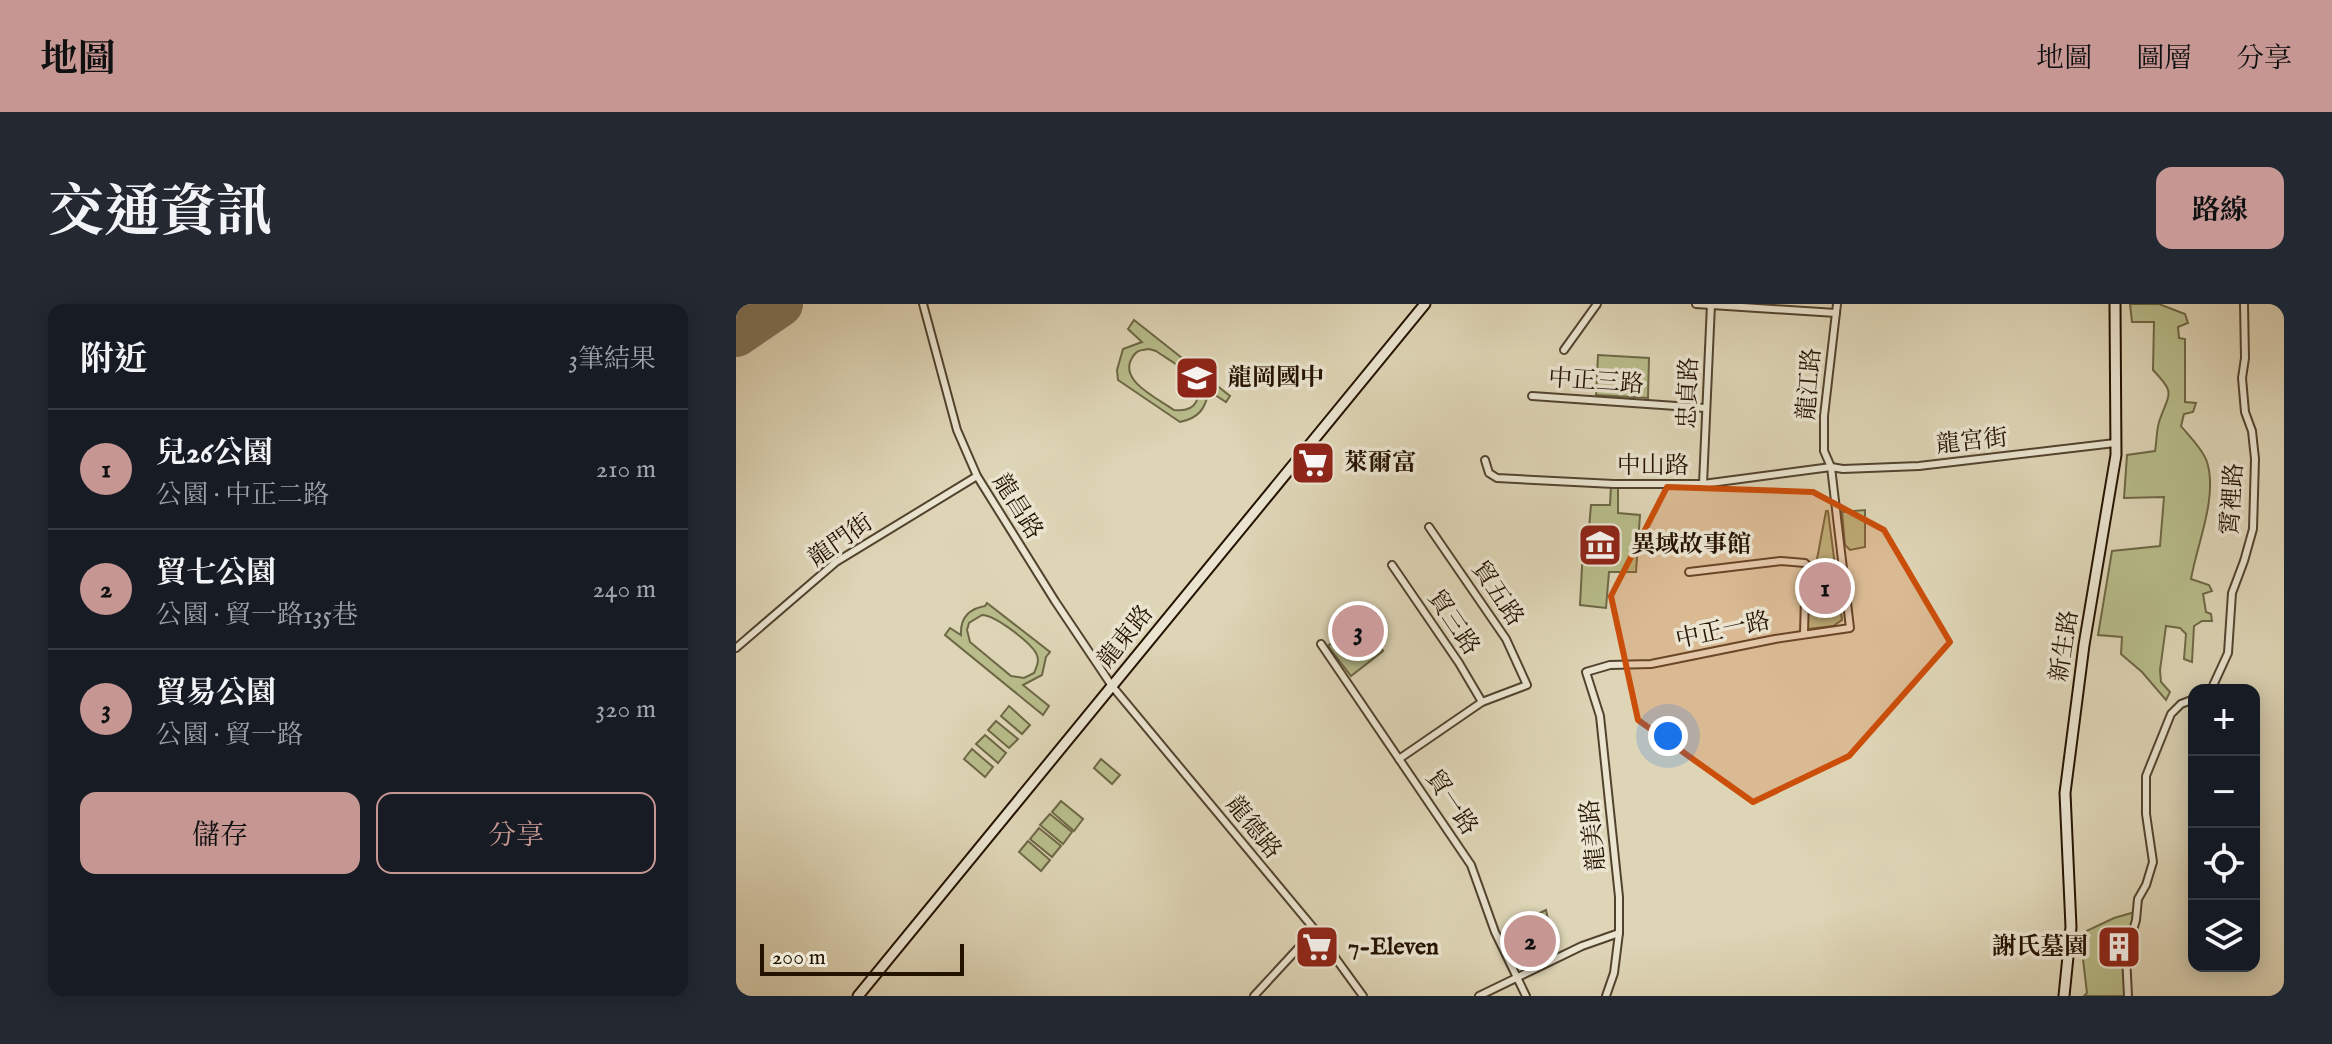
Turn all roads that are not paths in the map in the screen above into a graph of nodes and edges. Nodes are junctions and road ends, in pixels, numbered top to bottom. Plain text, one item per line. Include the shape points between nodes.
1 (923, 304) edge
2 (1425, 304) edge
3 (1597, 304) edge
4 (1696, 304) edge
5 (1711, 304) edge
6 (1837, 304) edge
7 (2115, 304) edge
8 (2244, 304) edge
9 (1836, 313) junction
10 (1564, 350) dead end
11 (1532, 396) dead end
12 (1705, 408) junction
13 (2115, 443) junction
14 (1485, 460) dead end
15 (1831, 467) junction
16 (977, 476) junction
17 (1703, 484) junction
18 (1429, 527) dead end
19 (1392, 565) dead end
20 (1689, 572) dead end
21 (1804, 633) junction
22 (1321, 644) dead end
23 (736, 648) edge
24 (1586, 672) joint
25 (2214, 684) edge
26 (1112, 686) junction
27 (2188, 701) edge
28 (1482, 702) junction
29 (1399, 759) junction
30 (1315, 930) junction
31 (1619, 933) junction
32 (1517, 977) junction
33 (858, 996) edge
34 (1254, 996) edge
35 (1363, 996) edge
36 (1479, 996) edge
37 (1526, 996) edge
38 (1606, 996) edge
39 (2064, 996) edge
40 (2128, 996) edge

1 - 16 street, 龍昌路 via 957,430
2 - 26 street, 龍東路
3 - 10 street
4 - 5 street
5 - 9 street
5 - 12 street, 忠貞路
6 - 9 street, 龍江路
7 - 13 street, 新生路
8 - 25 street, 霄裡路 via 2242,378 2255,459 2253,529 2232,593 2228,653
9 - 15 street, 龍江路 via 1824,416 1824,451
11 - 12 street, 中正三路
12 - 17 street, 忠貞路
13 - 15 street, 龍宮街 via 1919,466
13 - 39 street, 新生路 via 2065,793 2071,927
14 - 17 street, 中山路 via 1497,478
15 - 17 street, 中山路
15 - 21 street, 中正一路 via 1851,624 1844,631
16 - 23 street, 龍門街 via 836,562
16 - 26 street, 龍昌路
18 - 28 street, 貿五路 via 1506,639 1527,685
19 - 28 street, 貿三路
20 - 21 street via 1805,563 1809,567
21 - 24 street, 中正一路
22 - 29 street, 貿一路
24 - 31 street, 龍美路 via 1600,716
26 - 30 street, 龍德路
26 - 33 street, 龍東路
27 - 40 street via 2171,714 2146,776 2153,862 2138,899 2126,955
28 - 29 street
29 - 32 street, 貿一路 via 1471,865
30 - 34 street
30 - 35 street, 龍德路
31 - 32 street
31 - 38 street, 龍美路
32 - 36 street
32 - 37 street, 貿一路

